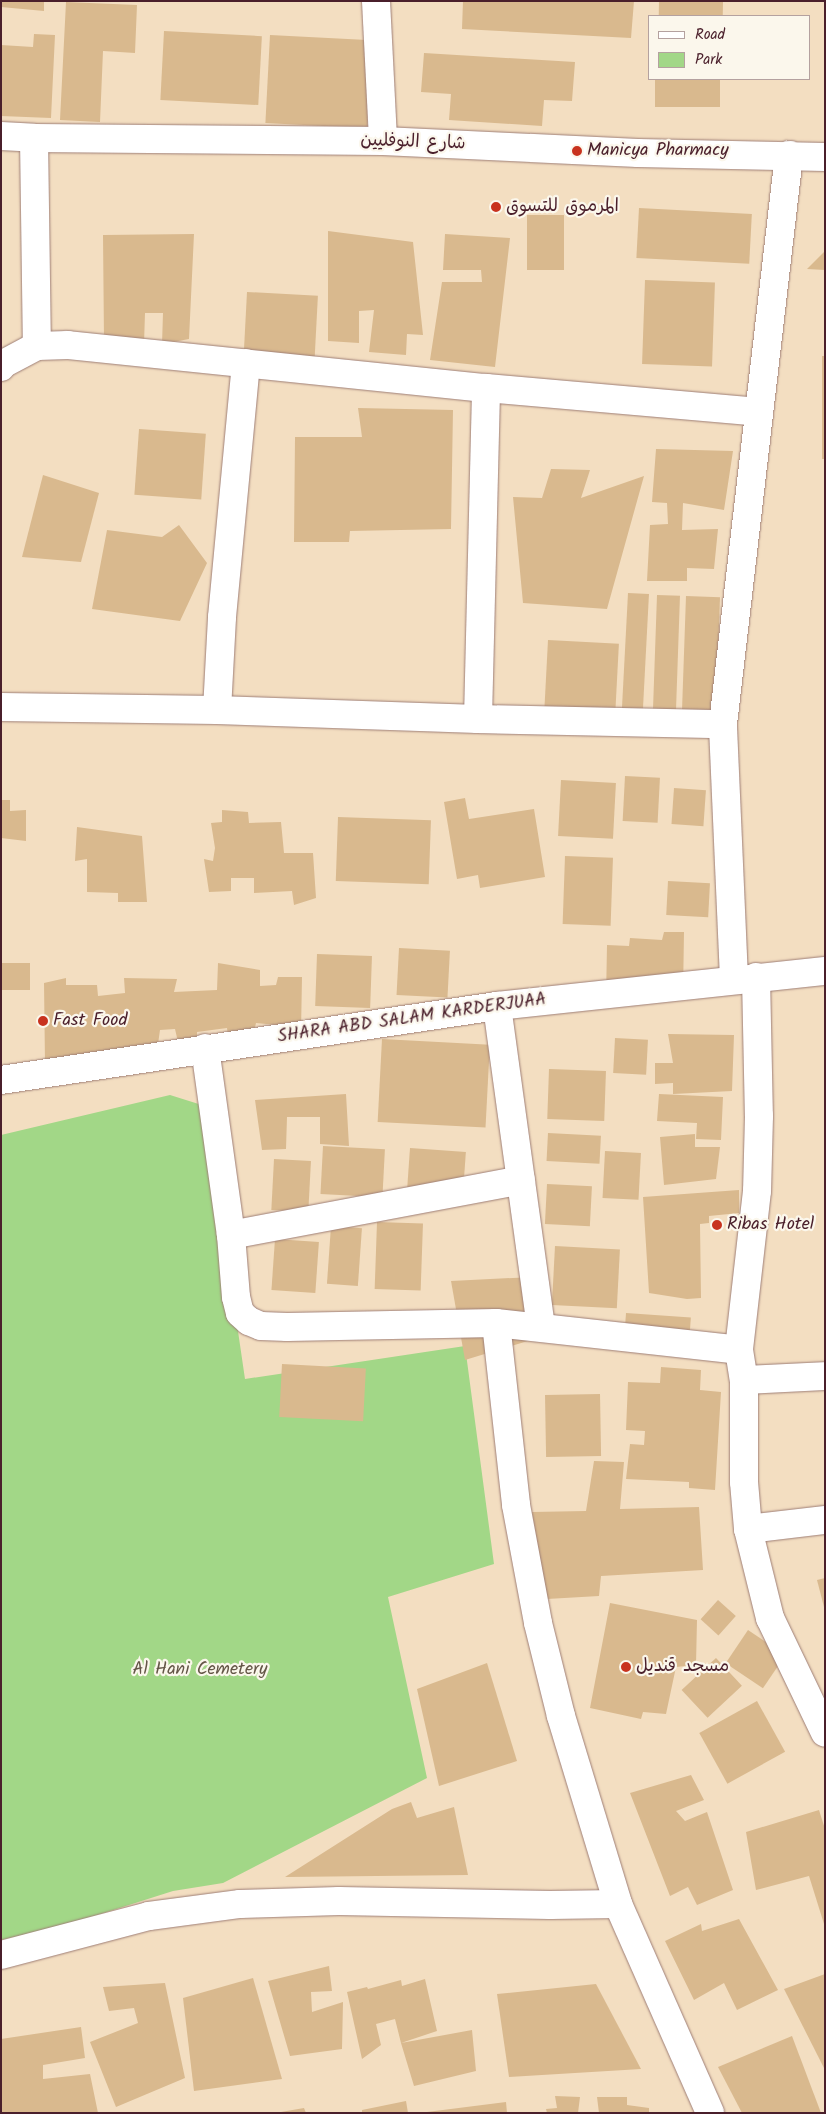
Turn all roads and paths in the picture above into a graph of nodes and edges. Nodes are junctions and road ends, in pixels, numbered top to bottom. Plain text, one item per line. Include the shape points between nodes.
1 (376, 1) edge
2 (1, 136) edge
3 (34, 138) junction
4 (383, 141) junction
5 (789, 155) junction
6 (825, 157) edge
7 (37, 346) junction
8 (246, 363) junction
9 (1, 367) edge
10 (486, 388) junction
11 (760, 412) junction
12 (1, 707) edge
13 (217, 710) junction
14 (478, 719) junction
15 (723, 724) junction
16 (825, 971) edge
17 (745, 978) junction
18 (497, 1006) junction
19 (205, 1048) junction
20 (1, 1080) edge
21 (521, 1180) junction
22 (231, 1235) junction
23 (496, 1323) junction
24 (541, 1327) junction
25 (739, 1350) junction
26 (825, 1376) edge
27 (744, 1380) junction
28 (825, 1520) edge
29 (748, 1529) junction
30 (815, 1693) edge
31 (825, 1733) edge
32 (618, 1904) junction
33 (1, 1955) edge
34 (710, 2113) edge

1 - 4 street
2 - 3 street, شارع النوفليين
3 - 4 street, شارع النوفليين
3 - 7 street
4 - 5 street, شارع النوفليين via 638,153
5 - 6 street, شارع النوفليين
5 - 11 street
7 - 8 street via 68,345
7 - 9 street
8 - 10 street
8 - 13 street via 222,616
10 - 11 street
10 - 14 street
11 - 15 street
12 - 13 street
13 - 14 street
14 - 15 street
15 - 17 street
16 - 17 street, SHARA ABD SALAM KARDERJUAA
17 - 18 street, SHARA ABD SALAM KARDERJUAA
17 - 25 street via 759,1116 757,1191
18 - 19 street, SHARA ABD SALAM KARDERJUAA
18 - 21 street
19 - 20 street, SHARA ABD SALAM KARDERJUAA
19 - 22 street
21 - 22 street
21 - 24 street
22 - 23 street via 240,1313 261,1326
23 - 24 street
23 - 32 street via 516,1505 533,1596 561,1716
24 - 25 street
25 - 27 street
26 - 27 street
27 - 29 street via 744,1482
28 - 29 street
29 - 30 street via 770,1618
30 - 31 street
32 - 33 street via 339,1901 240,1904 149,1916
32 - 34 street

